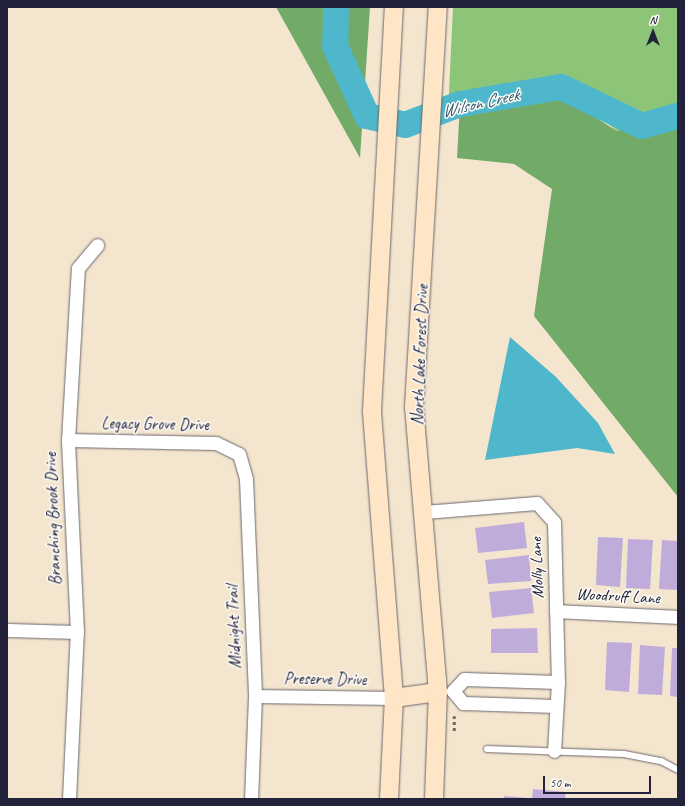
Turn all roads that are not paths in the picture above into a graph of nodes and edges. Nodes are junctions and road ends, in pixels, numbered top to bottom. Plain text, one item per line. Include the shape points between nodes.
1 (394, 7) edge
2 (438, 7) edge
3 (97, 245) dead end
4 (68, 440) junction
5 (239, 454) joint
6 (424, 512) junction
7 (556, 611) junction
8 (678, 617) edge
9 (7, 630) edge
10 (77, 632) junction
11 (558, 682) junction
12 (445, 691) junction
13 (255, 696) junction
14 (394, 698) junction
15 (556, 706) junction
16 (487, 749) dead end
17 (554, 752) junction
18 (678, 770) edge
19 (69, 799) edge
20 (251, 799) edge
21 (389, 799) edge
22 (434, 799) edge

1 - 14 main road via 372,411
2 - 6 main road, North Lake Forest Drive via 414,407
3 - 4 street, Branching Brook Drive via 78,268
4 - 5 street, Legacy Grove Drive via 216,443 230,446
4 - 10 street, Branching Brook Drive
5 - 13 street, Midnight Trail via 246,479
6 - 7 street, Molly Lane via 537,503 554,522
6 - 12 main road, North Lake Forest Drive
7 - 8 street, Woodruff Lane
7 - 11 street, Molly Lane
9 - 10 street
10 - 19 street, Branching Brook Drive
11 - 12 street via 464,679
11 - 15 street, Molly Lane
12 - 14 main road
12 - 15 street via 462,703
12 - 22 main road, North Lake Forest Drive
13 - 14 street, Preserve Drive
13 - 20 street, Midnight Trail
14 - 21 main road
15 - 17 street, Molly Lane
16 - 17 lane
17 - 18 lane via 624,754 661,761

